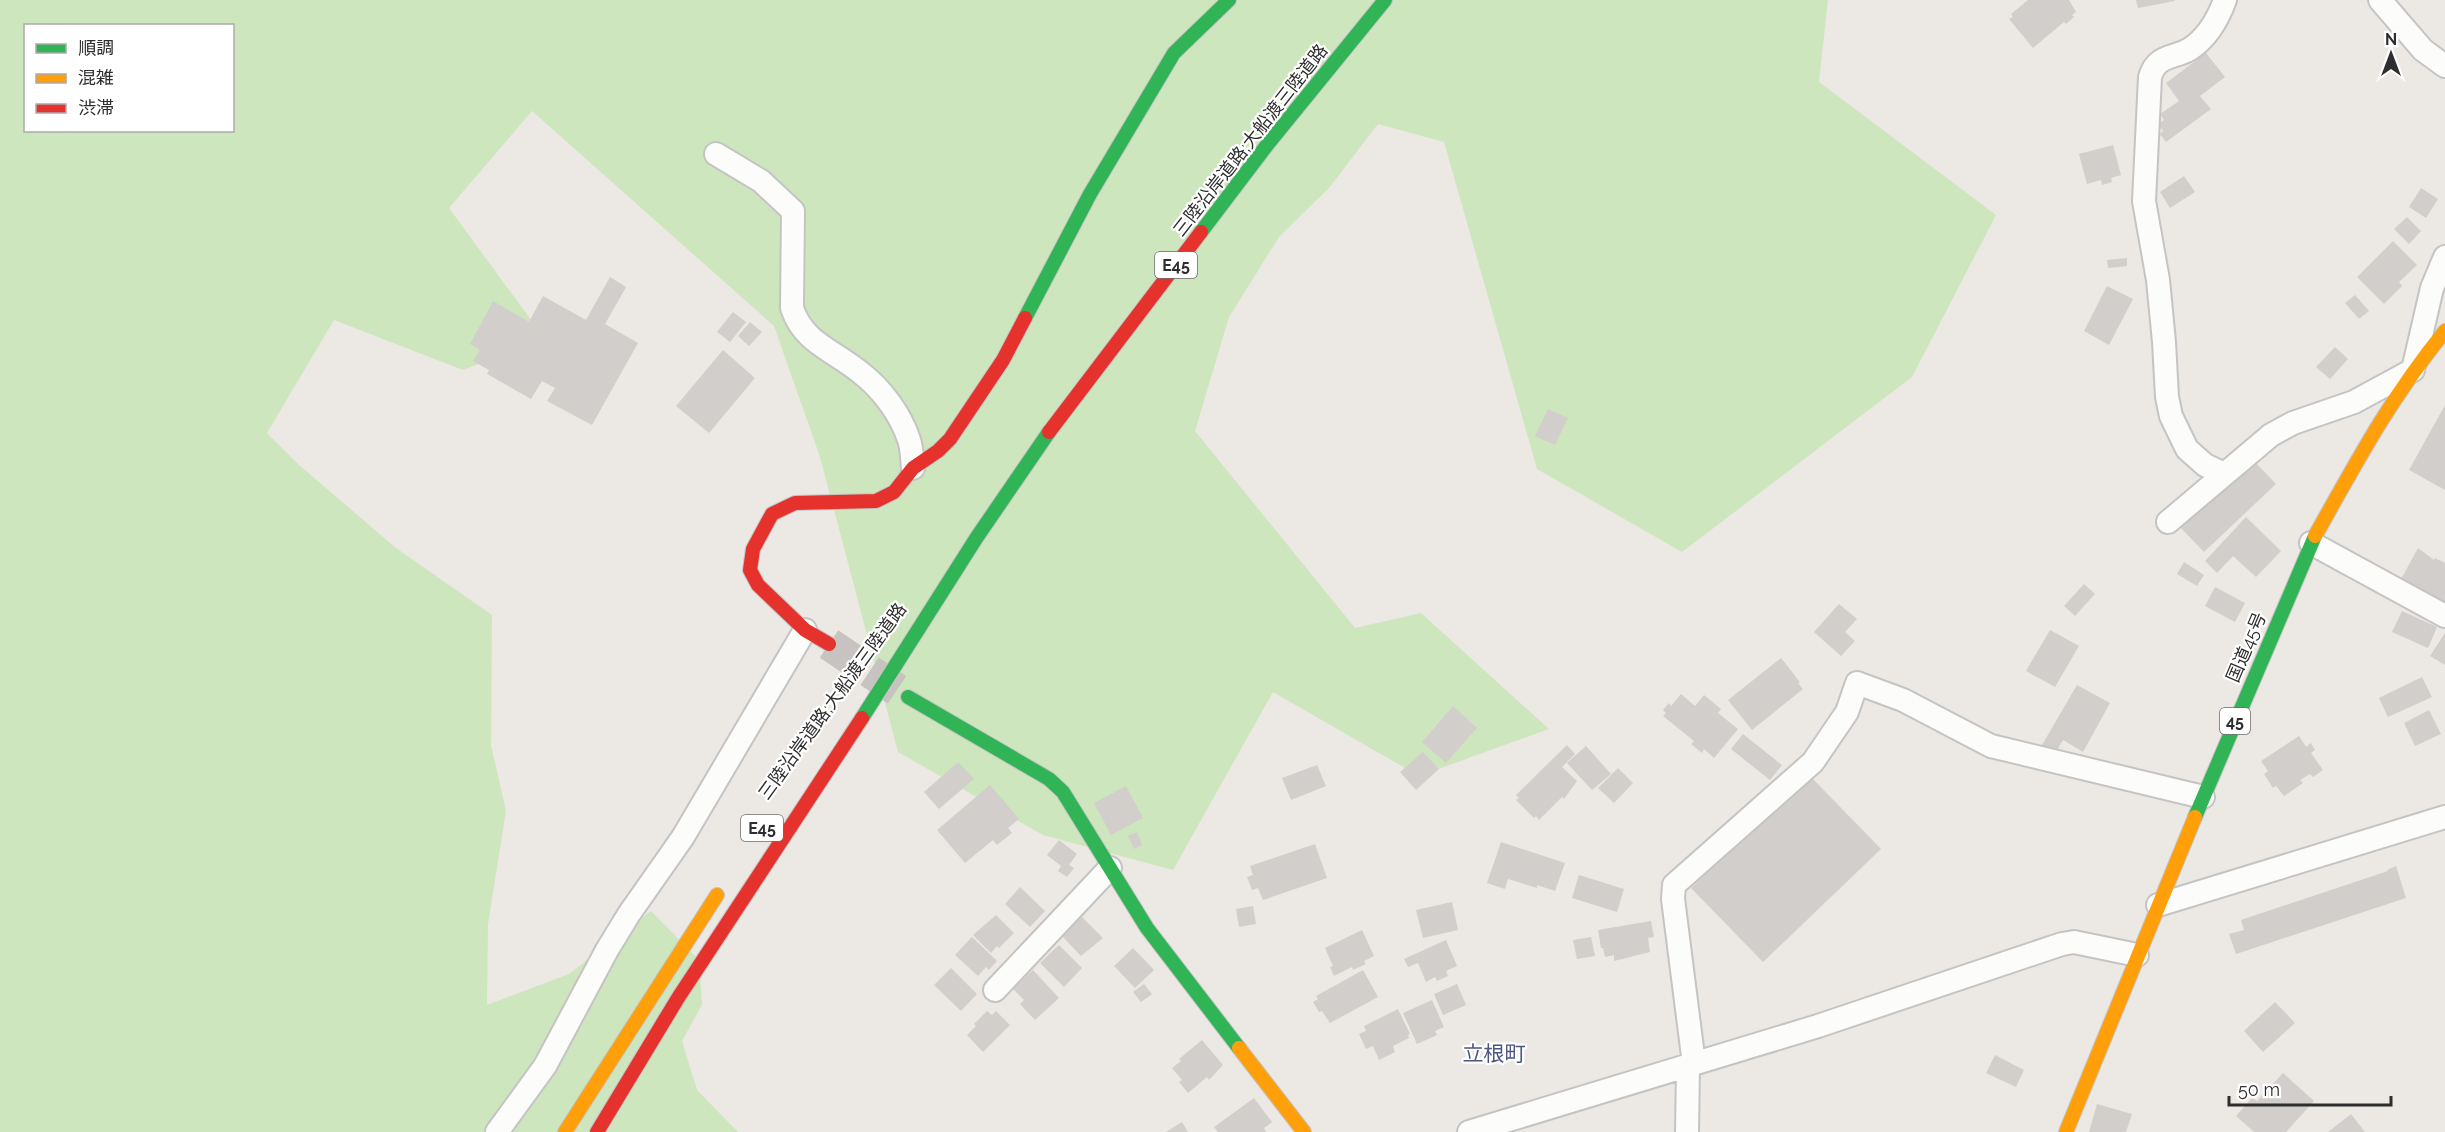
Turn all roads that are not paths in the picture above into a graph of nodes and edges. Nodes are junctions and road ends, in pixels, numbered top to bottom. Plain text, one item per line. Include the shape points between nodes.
1 (1229, 0) edge
2 (1385, 0) edge
3 (2225, 0) edge
4 (2380, 0) edge
5 (2445, 66) edge
6 (716, 154) dead end
7 (2445, 257) edge
8 (2445, 331) edge
9 (2413, 370) junction
10 (913, 468) junction
11 (2214, 469) junction
12 (2168, 522) dead end
13 (977, 537) junction
14 (2311, 543) junction
15 (2445, 616) edge
16 (805, 630) junction
17 (829, 644) tunnel mouth
18 (883, 658) dead end
19 (908, 697) tunnel mouth
20 (2203, 796) junction
21 (2445, 817) edge
22 (1110, 868) junction
23 (725, 884) dead end
24 (2158, 905) junction
25 (2137, 955) junction
26 (995, 990) dead end
27 (1691, 1065) junction
28 (497, 1132) edge
29 (565, 1132) edge
30 (597, 1132) edge
31 (1304, 1132) edge
32 (1470, 1132) edge
33 (1687, 1132) edge
34 (2066, 1132) edge

1 - 10 main road via 1174,53 1090,194 1003,360 950,440
2 - 13 main road, 三陸沿岸道路;大船渡三陸道路 / E45 via 1267,145 1059,417
3 - 11 street via 2204,37 2152,68 2144,201 2158,280 2171,416 2187,449
4 - 5 street via 2423,50
6 - 10 street via 761,181 793,211 792,308 797,322 810,338 862,373 891,405 910,441
7 - 9 street via 2432,288
8 - 9 main road, 国道45号 / 45
9 - 11 street via 2354,402 2293,423
9 - 14 main road, 国道45号 / 45 via 2379,421
10 - 16 main road via 894,492 876,501 795,503 772,514 753,549 750,570 758,585
11 - 12 street
13 - 18 main road, 三陸沿岸道路;大船渡三陸道路 / E45
13 - 30 main road, 三陸沿岸道路;大船渡三陸道路 / E45 via 678,998
14 - 15 street
14 - 20 main road, 国道45号 / 45
16 - 17 main road
16 - 28 street via 683,837 607,950 546,1066
19 - 22 main road via 1049,779 1063,792
20 - 24 main road, 国道45号 / 45
20 - 27 street via 1987,743 1903,700 1857,682 1847,712 1813,762 1674,885
21 - 24 street
22 - 26 street
22 - 31 main road via 1147,928
23 - 29 main road
24 - 25 main road, 国道45号 / 45
25 - 27 street via 2074,942
25 - 34 main road, 国道45号 / 45
27 - 32 street
27 - 33 street

